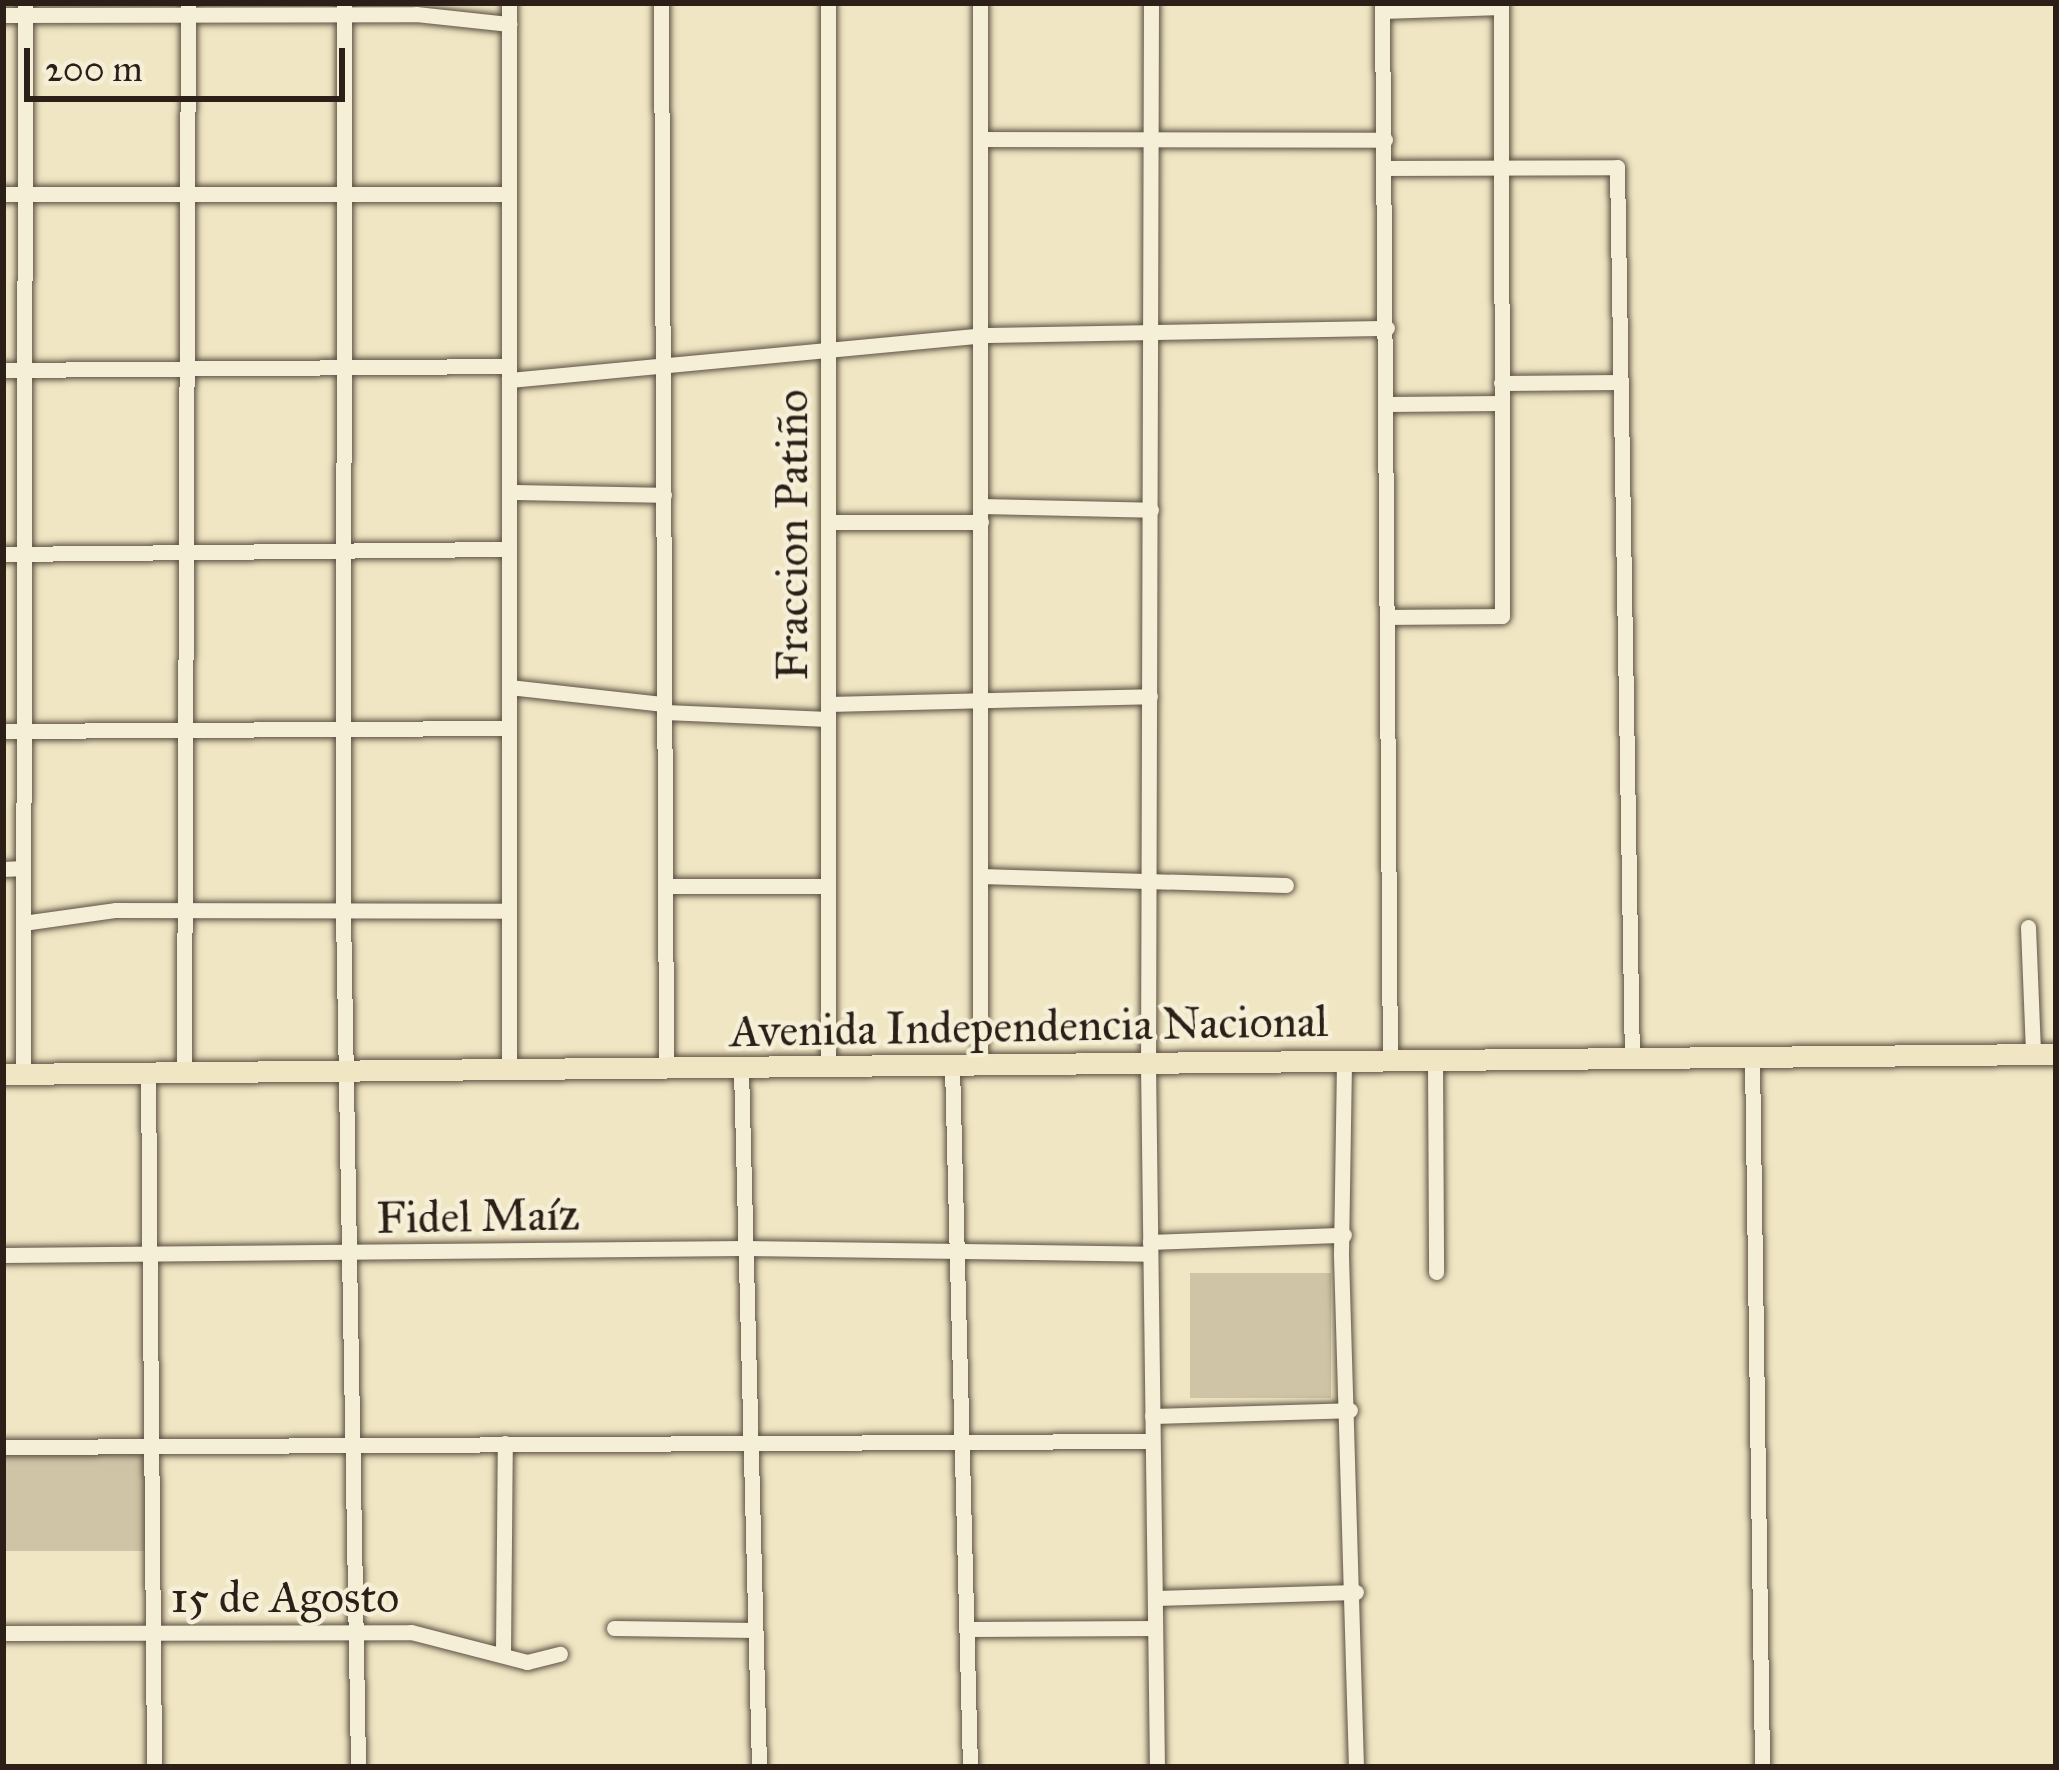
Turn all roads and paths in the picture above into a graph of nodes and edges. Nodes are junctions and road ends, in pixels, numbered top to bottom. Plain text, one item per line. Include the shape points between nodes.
1 (509, 3) edge
2 (661, 3) edge
3 (828, 3) edge
4 (980, 3) edge
5 (1151, 3) edge
6 (1501, 5) edge
7 (1382, 7) edge
8 (25, 9) edge
9 (188, 10) edge
10 (344, 10) edge
11 (3, 15) edge
12 (509, 25) junction
13 (1151, 138) junction
14 (981, 139) junction
15 (1385, 140) junction
16 (1499, 167) junction
17 (1386, 168) junction
18 (344, 193) junction
19 (3, 194) edge
20 (23, 194) junction
21 (187, 194) junction
22 (509, 194) junction
23 (1150, 327) junction
24 (1387, 328) junction
25 (981, 335) junction
26 (828, 352) junction
27 (664, 365) junction
28 (344, 366) junction
29 (187, 367) junction
30 (3, 370) edge
31 (24, 370) junction
32 (508, 373) junction
33 (1620, 382) junction
34 (1501, 383) junction
35 (1501, 403) junction
36 (1387, 404) junction
37 (509, 492) junction
38 (664, 495) junction
39 (1150, 510) junction
40 (981, 514) junction
41 (828, 522) junction
42 (344, 548) junction
43 (509, 549) junction
44 (185, 552) junction
45 (3, 554) edge
46 (25, 555) junction
47 (1388, 617) junction
48 (509, 687) junction
49 (1150, 696) junction
50 (981, 705) junction
51 (665, 708) junction
52 (828, 711) junction
53 (187, 728) junction
54 (345, 728) junction
55 (509, 728) junction
56 (24, 730) junction
57 (3, 731) edge
58 (23, 868) junction
59 (3, 869) edge
60 (980, 876) junction
61 (1149, 880) junction
62 (1286, 884) dead end
63 (666, 886) junction
64 (828, 886) junction
65 (506, 911) junction
66 (343, 912) junction
67 (186, 916) junction
68 (23, 923) junction
69 (2028, 928) dead end
70 (2044, 1054) edge
71 (1752, 1058) junction
72 (1632, 1059) junction
73 (1390, 1061) junction
74 (1435, 1061) junction
75 (1344, 1062) junction
76 (1148, 1064) junction
77 (952, 1066) junction
78 (980, 1066) junction
79 (828, 1068) junction
80 (667, 1069) junction
81 (741, 1069) junction
82 (509, 1070) junction
83 (345, 1072) junction
84 (148, 1073) junction
85 (184, 1073) junction
86 (13, 1074) edge
87 (1344, 1235) junction
88 (744, 1248) junction
89 (1150, 1248) junction
90 (151, 1252) junction
91 (347, 1253) junction
92 (3, 1255) edge
93 (955, 1255) junction
94 (1436, 1272) dead end
95 (1351, 1410) junction
96 (1152, 1416) junction
97 (750, 1440) junction
98 (957, 1440) junction
99 (1153, 1441) junction
100 (505, 1444) junction
101 (350, 1446) junction
102 (3, 1448) edge
103 (150, 1449) junction
104 (1356, 1592) junction
105 (1154, 1598) junction
106 (614, 1628) dead end
107 (1155, 1628) junction
108 (968, 1629) junction
109 (754, 1630) junction
110 (152, 1632) junction
111 (3, 1633) edge
112 (354, 1633) junction
113 (503, 1652) junction
114 (560, 1654) dead end
115 (154, 1767) edge
116 (358, 1767) edge
117 (758, 1767) edge
118 (970, 1767) edge
119 (1157, 1767) edge
120 (1356, 1767) edge
121 (1762, 1767) edge

1 - 12 street
2 - 27 street
3 - 26 street, Fraccion Patiño
4 - 14 street
5 - 13 street
6 - 7 street
6 - 16 street
7 - 15 street
8 - 9 street
8 - 11 street
8 - 20 street
9 - 10 street
9 - 21 street
10 - 12 street
10 - 18 street
12 - 22 street
13 - 14 street
13 - 15 street
13 - 23 street
14 - 25 street
15 - 17 street
16 - 17 street
16 - 33 street via 1617,167
16 - 34 street
17 - 24 street
18 - 21 street
18 - 22 street
18 - 28 street
19 - 20 street
20 - 21 street
20 - 31 street
21 - 29 street
22 - 32 street
23 - 24 street
23 - 25 street
23 - 39 street
24 - 36 street
25 - 26 street
25 - 40 street
26 - 27 street
26 - 41 street, Fraccion Patiño
27 - 32 street
27 - 38 street
28 - 29 street
28 - 32 street
28 - 42 street
29 - 31 street
29 - 44 street
30 - 31 street
31 - 46 street
32 - 37 street
33 - 34 street
33 - 72 street
34 - 35 street
35 - 36 street
35 - 47 street via 1502,616
36 - 47 street
37 - 38 street
37 - 43 street
38 - 51 street
39 - 40 street
39 - 49 street
40 - 41 street
40 - 50 street
41 - 52 street, Fraccion Patiño
42 - 43 street
42 - 44 street
42 - 54 street
43 - 48 street
44 - 46 street
44 - 53 street
45 - 46 street
46 - 56 street
47 - 73 street
48 - 51 street
48 - 55 street
49 - 50 street via 1023,696
49 - 61 street
50 - 52 street
50 - 60 street
51 - 52 street
51 - 63 street
52 - 64 street, Fraccion Patiño
53 - 54 street
53 - 56 street
53 - 67 street
54 - 55 street
54 - 66 street
55 - 65 street
56 - 57 street
56 - 58 street
58 - 59 street
58 - 68 street
60 - 61 street
60 - 78 street
61 - 62 street
61 - 76 street
63 - 64 street
63 - 80 street
64 - 79 street, Fraccion Patiño
65 - 66 street
65 - 82 street
66 - 67 street
66 - 83 street
67 - 68 street via 116,910
67 - 85 street
68 - 86 street
69 - 70 street
70 - 71 main road, Avenida Independencia Nacional
71 - 72 main road, Avenida Independencia Nacional
71 - 121 street
72 - 74 main road, Avenida Independencia Nacional
73 - 74 main road, Avenida Independencia Nacional
73 - 75 main road, Avenida Independencia Nacional
74 - 94 street
75 - 76 main road, Avenida Independencia Nacional
75 - 87 street
76 - 78 main road, Avenida Independencia Nacional
76 - 89 street
77 - 78 main road, Avenida Independencia Nacional
77 - 79 main road, Avenida Independencia Nacional
77 - 93 street
79 - 81 main road, Avenida Independencia Nacional
80 - 81 main road, Avenida Independencia Nacional
80 - 82 main road, Avenida Independencia Nacional
81 - 88 street
82 - 83 main road, Avenida Independencia Nacional
83 - 85 main road, Avenida Independencia Nacional
83 - 91 street
84 - 85 main road, Avenida Independencia Nacional
84 - 86 main road, Avenida Independencia Nacional
84 - 90 street
87 - 89 street, Fidel Maíz
87 - 95 street
88 - 91 street, Fidel Maíz
88 - 93 street, Fidel Maíz
88 - 97 street
89 - 93 street, Fidel Maíz
89 - 96 street
90 - 91 street, Fidel Maíz
90 - 92 street, Fidel Maíz
90 - 103 street
91 - 101 street
93 - 98 street
95 - 96 street
95 - 104 street
96 - 99 street
97 - 98 street
97 - 100 street
97 - 109 street
98 - 99 street
98 - 108 street
99 - 105 street
100 - 101 street
100 - 113 street
101 - 103 street
101 - 112 street
102 - 103 street
103 - 110 street
104 - 105 street
104 - 120 street
105 - 107 street
106 - 109 street
107 - 108 street
107 - 119 street
108 - 118 street
109 - 117 street
110 - 111 street, 15 de Agosto
110 - 112 street, 15 de Agosto
110 - 115 street
112 - 113 street, 15 de Agosto via 411,1632
112 - 116 street
113 - 114 street, 15 de Agosto via 535,1663

